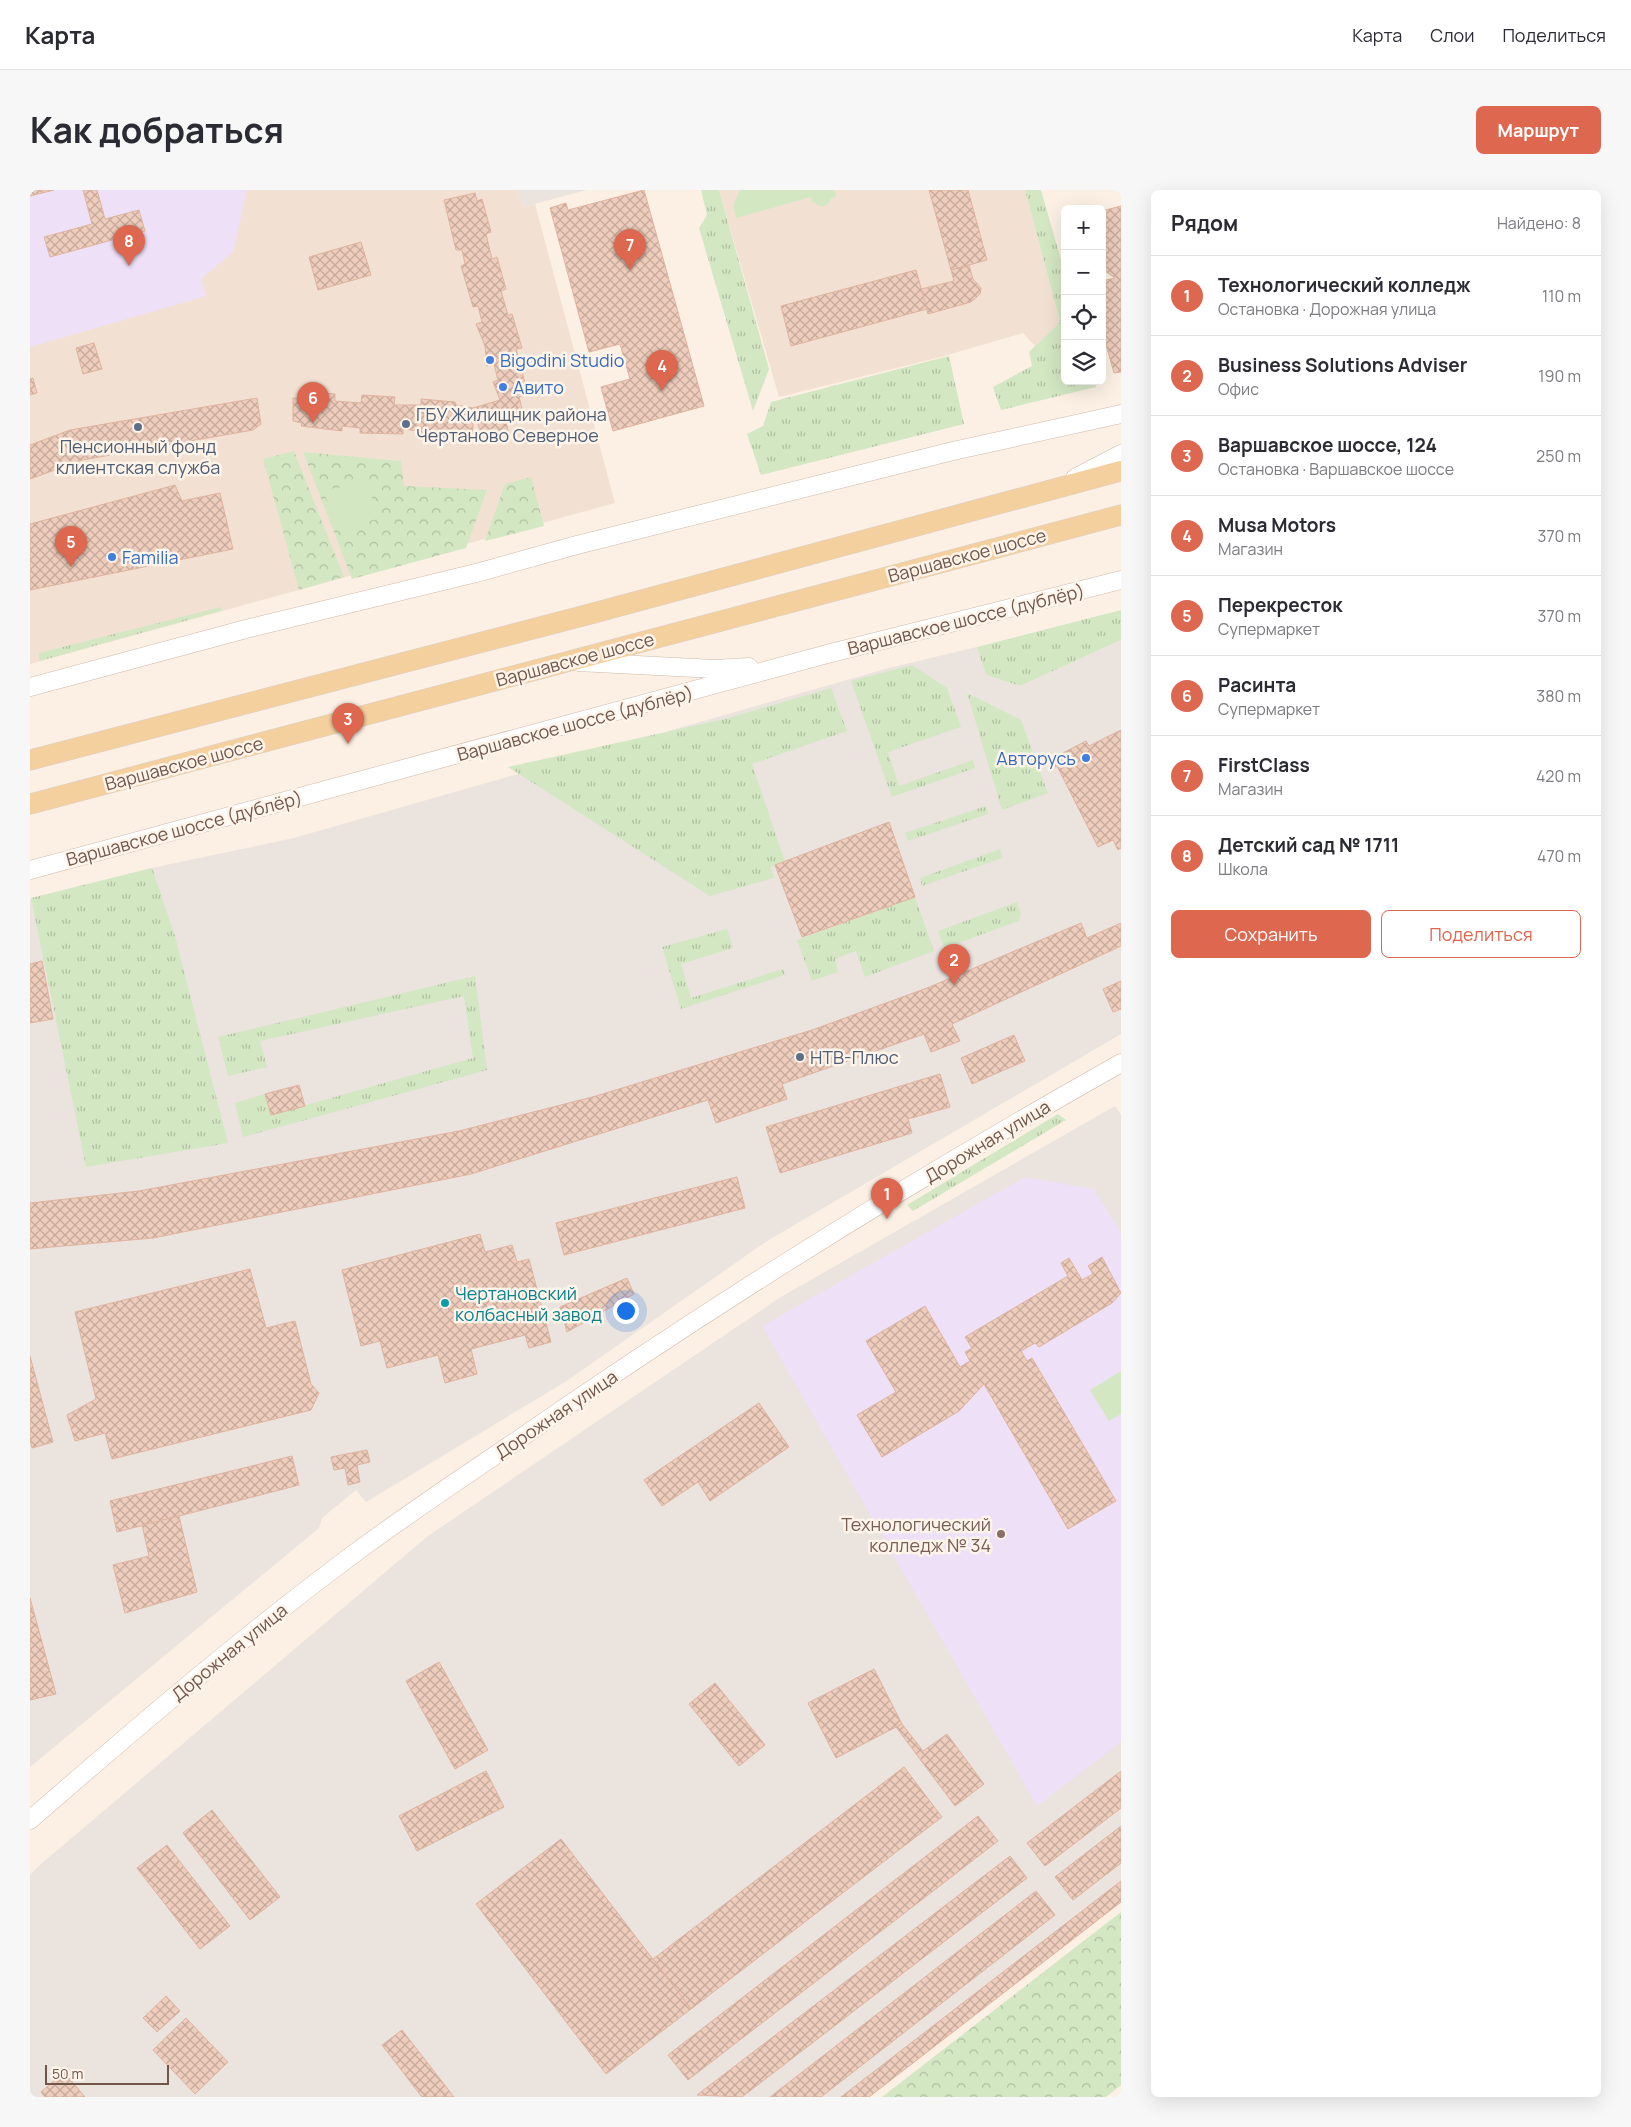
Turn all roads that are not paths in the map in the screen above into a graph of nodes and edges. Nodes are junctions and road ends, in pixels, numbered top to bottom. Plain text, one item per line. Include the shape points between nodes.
1 (1121, 414) edge
2 (1121, 454) edge
3 (1121, 470) edge
4 (1057, 488) junction
5 (1121, 514) edge
6 (1121, 580) edge
7 (831, 653) junction
8 (568, 661) junction
9 (30, 687) edge
10 (30, 760) edge
11 (30, 804) edge
12 (30, 870) edge
13 (1121, 1063) edge
14 (30, 1820) edge

1 - 9 main road via 953,451 577,545 480,572 246,628
2 - 4 main road
3 - 4 main road
4 - 10 main road
5 - 8 main road, Варшавское шоссе
6 - 7 main road, Варшавское шоссе (дублёр)
7 - 8 main road via 757,666 715,669
7 - 12 main road, Варшавское шоссе (дублёр)
8 - 11 main road, Варшавское шоссе
13 - 14 main road, Дорожная улица via 895,1196 591,1388 404,1518 233,1647

